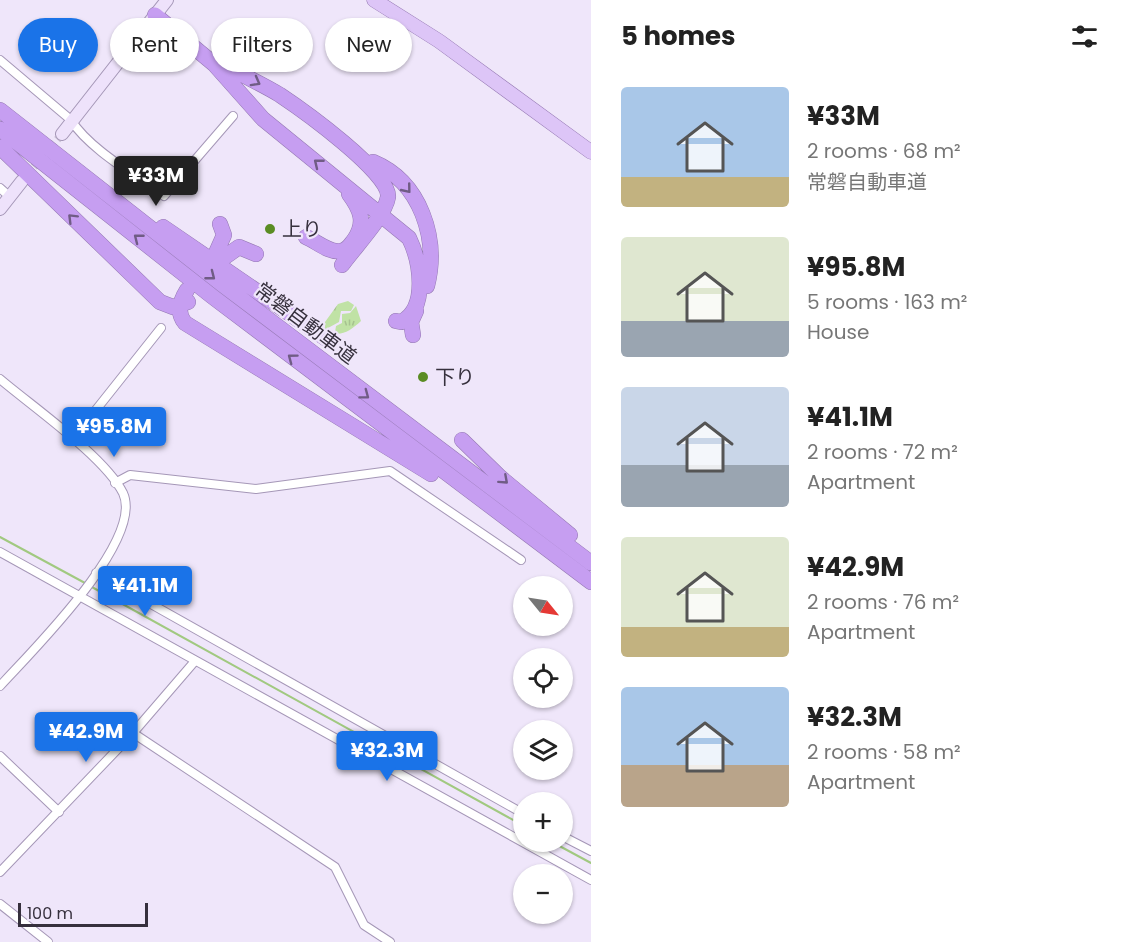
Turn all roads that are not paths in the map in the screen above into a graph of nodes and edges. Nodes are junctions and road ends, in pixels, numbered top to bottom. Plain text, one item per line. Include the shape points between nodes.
1 (167, 0) edge
2 (374, 0) edge
3 (155, 15) junction
4 (0, 60) edge
5 (0, 110) edge
6 (233, 116) dead end
7 (71, 120) junction
8 (0, 129) edge
9 (62, 134) tunnel mouth
10 (0, 147) edge
11 (591, 152) edge
12 (56, 154) junction
13 (360, 156) junction
14 (337, 179) junction
15 (22, 181) tunnel mouth
16 (0, 188) edge
17 (10, 197) junction
18 (0, 209) edge
19 (381, 213) junction
20 (220, 224) dead end
21 (306, 237) dead end
22 (256, 254) dead end
23 (342, 265) dead end
24 (190, 293) dead end
25 (179, 306) junction
26 (396, 321) dead end
27 (161, 328) dead end
28 (413, 334) dead end
29 (328, 340) dead end
30 (0, 380) edge
31 (72, 440) junction
32 (462, 440) dead end
33 (115, 483) junction
34 (0, 552) edge
35 (591, 553) edge
36 (521, 560) dead end
37 (561, 560) junction
38 (591, 563) edge
39 (96, 573) junction
40 (591, 582) edge
41 (82, 596) junction
42 (195, 661) junction
43 (0, 686) edge
44 (133, 733) junction
45 (0, 756) edge
46 (513, 808) edge
47 (59, 812) junction
48 (573, 842) edge
49 (591, 852) edge
50 (0, 872) edge
51 (591, 880) edge
52 (0, 904) edge
53 (48, 942) edge
54 (390, 942) edge

1 - 3 street
2 - 11 main road via 439,40
3 - 7 street
3 -> 13 highway via 218,61 279,95
14 -> 3 highway via 263,119 214,64
4 - 7 street
5 - 12 highway, 常磐自動車道
6 - 7 street via 164,196 92,142
7 - 9 street
37 -> 8 highway, 常磐自動車道 via 222,304
25 -> 10 highway via 160,302 140,285
12 - 29 highway
12 -> 38 highway, 常磐自動車道 via 380,406
13 - 19 highway via 387,186 387,200
13 -> 28 highway via 403,182 427,225 430,273 411,322
14 - 19 highway
14 - 21 highway via 360,210 361,229 349,246 339,252
15 - 17 street
16 - 17 street
17 - 18 street
19 - 23 highway
19 - 26 highway via 409,238 420,271 415,303 405,320
20 - 22 highway via 224,240 219,256 239,247
24 - 25 highway
25 - 37 highway via 185,323 225,350 392,449
27 - 31 street
30 - 31 street
31 - 33 street via 102,464
32 -> 35 highway
33 - 36 street via 130,476 256,489 390,471
33 - 39 street via 128,509 123,527
34 - 41 street
37 - 40 highway, 常磐自動車道
39 - 41 street
39 - 46 street
41 - 42 street
41 - 43 street
42 - 44 street
42 - 51 street
44 - 47 street
44 - 54 street via 335,867 363,925
45 - 47 street
47 - 50 street
48 - 49 street
52 - 53 street

